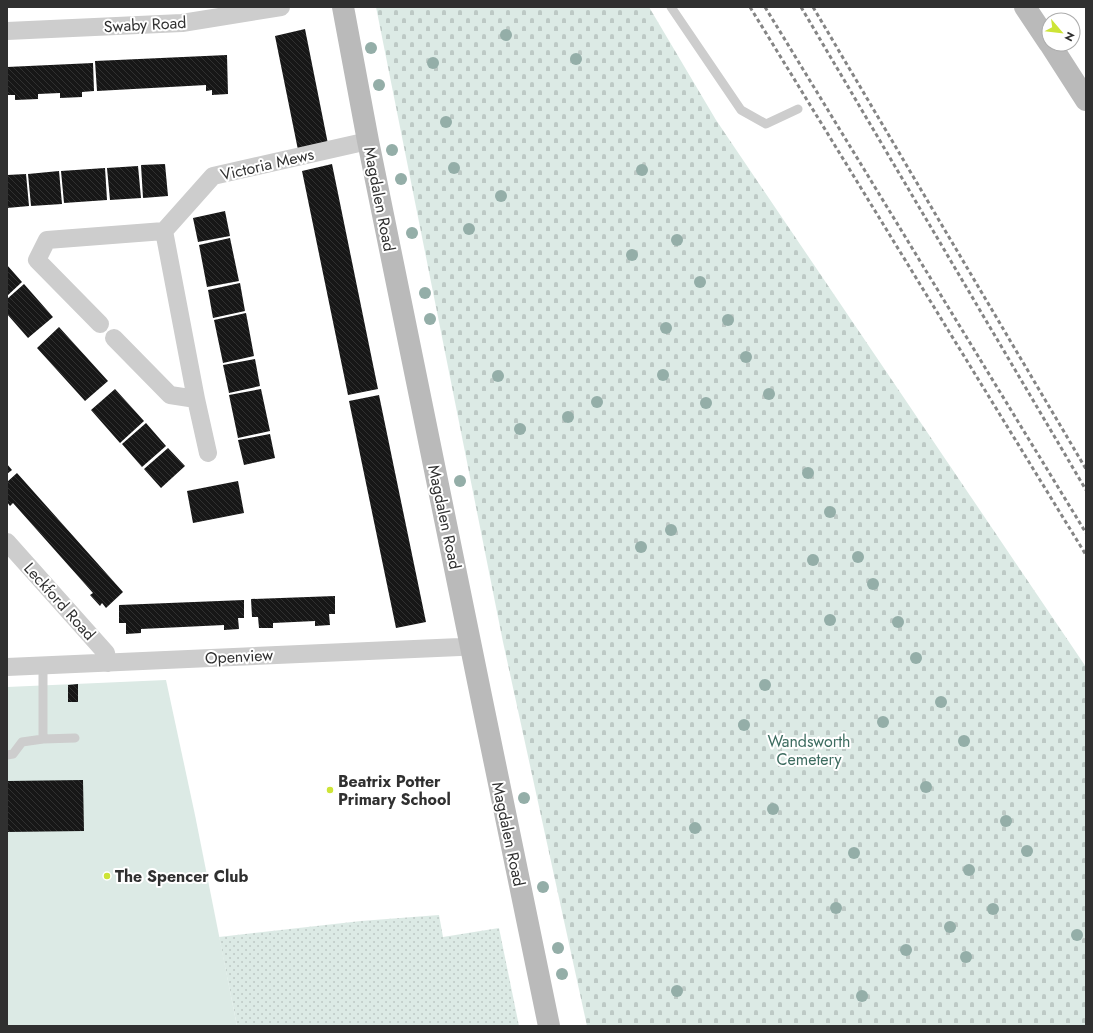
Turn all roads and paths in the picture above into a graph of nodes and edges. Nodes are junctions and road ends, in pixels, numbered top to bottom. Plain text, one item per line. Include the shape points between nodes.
1 (281, 7) edge
2 (343, 7) edge
3 (671, 7) edge
4 (1025, 7) edge
5 (7, 31) edge
6 (1041, 32) edge
7 (1054, 52) edge
8 (1086, 99) edge
9 (798, 109) dead end
10 (368, 141) junction
11 (164, 231) junction
12 (100, 324) dead end
13 (114, 338) dead end
14 (196, 399) junction
15 (208, 453) dead end
16 (7, 542) edge
17 (470, 645) junction
18 (108, 663) junction
19 (43, 665) junction
20 (7, 667) edge
21 (75, 738) dead end
22 (43, 739) junction
23 (7, 755) edge
24 (549, 1026) edge

1 - 5 street, Swaby Road via 182,23
2 - 10 street, Magdalen Road
3 - 9 lane via 741,110 766,124
4 - 6 street
7 - 8 street
10 - 11 street, Victoria Mews via 213,176
10 - 17 street, Magdalen Road
11 - 12 street via 47,240 37,260
11 - 14 street
13 - 14 street via 170,395
14 - 15 street
16 - 18 street, Leckford Road via 106,653
17 - 18 street, Openview
17 - 24 street, Magdalen Road
18 - 19 street, Openview
19 - 20 street, Openview
19 - 22 lane
21 - 22 lane
22 - 23 lane via 22,742 13,754

